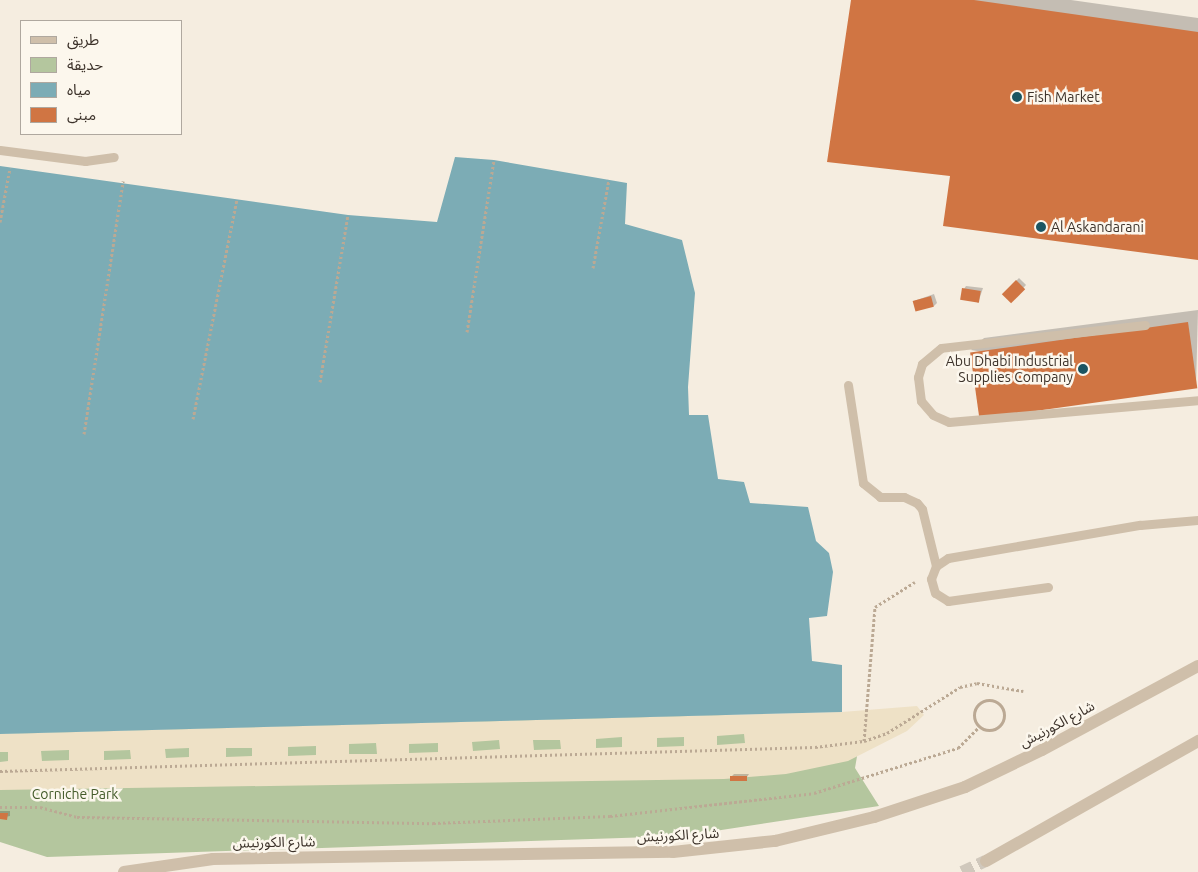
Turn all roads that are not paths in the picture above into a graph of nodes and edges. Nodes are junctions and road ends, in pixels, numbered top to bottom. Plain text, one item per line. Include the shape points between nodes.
1 (0, 150) edge
2 (114, 157) dead end
3 (1145, 325) dead end
4 (848, 385) dead end
5 (1198, 400) edge
6 (1198, 520) edge
7 (934, 569) junction
8 (1048, 587) dead end
9 (1198, 666) edge
10 (1198, 741) edge
11 (986, 861) tunnel mouth
12 (124, 872) edge

1 - 2 lane via 85,160
3 - 5 lane via 940,348 922,364 918,377 921,401 933,415 949,422
4 - 7 lane via 863,483 880,497 904,497 917,503
6 - 7 lane via 1130,526 948,558
7 - 8 lane via 936,593 948,601
9 - 12 street, شارع الكورنيش via 1042,750 965,787 866,819 775,841 673,852 213,859
10 - 11 street

